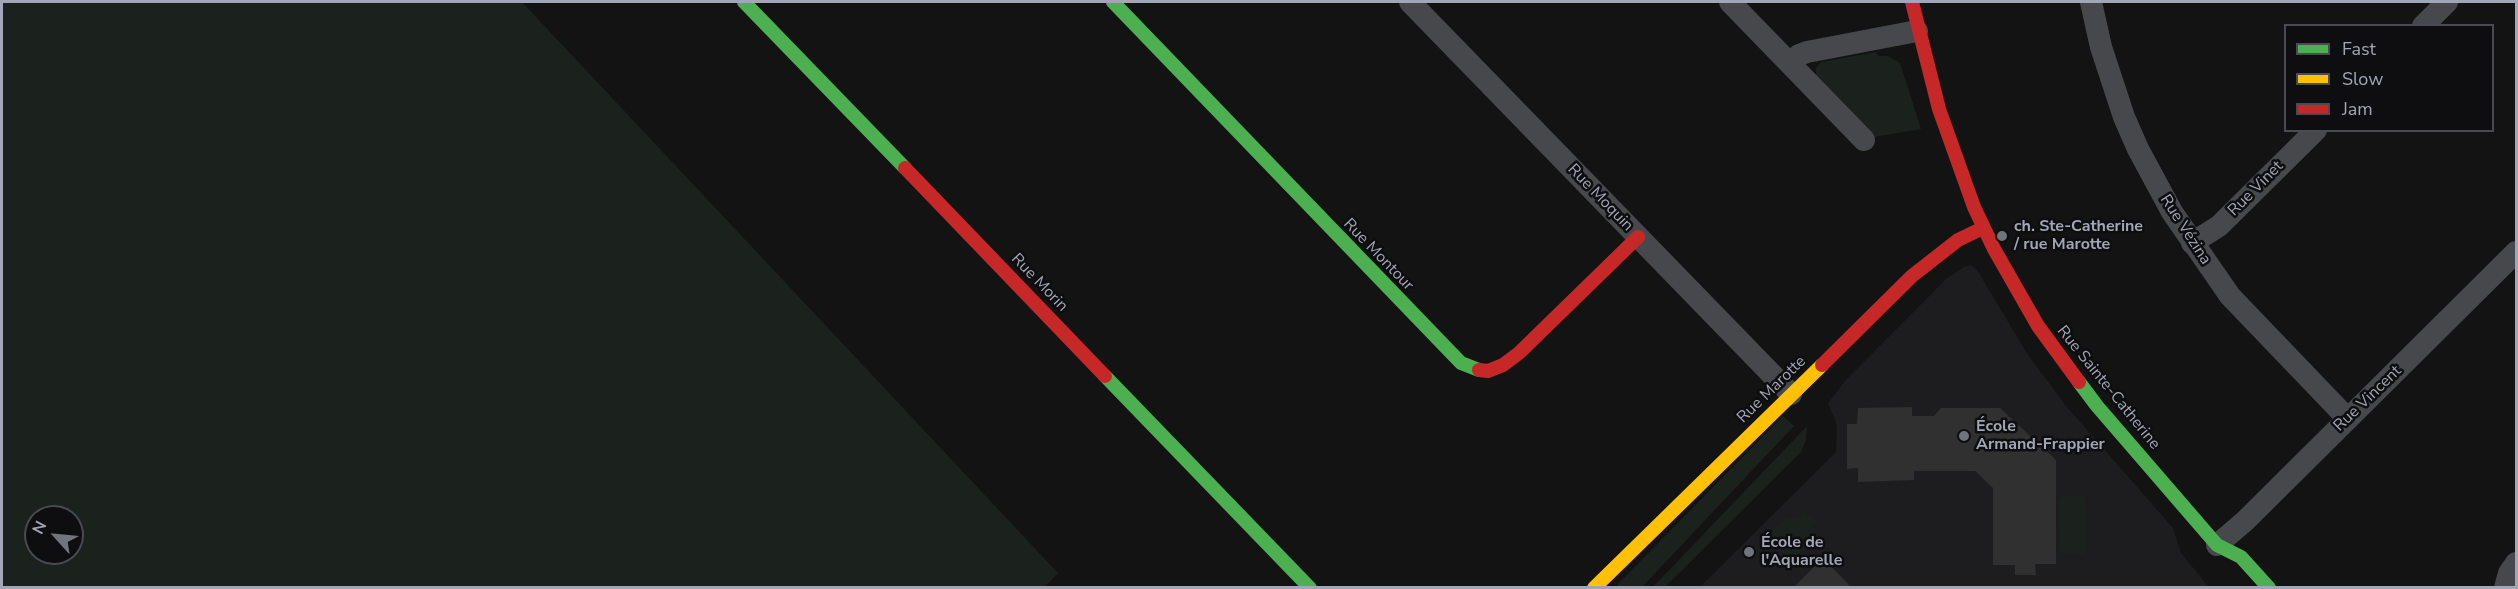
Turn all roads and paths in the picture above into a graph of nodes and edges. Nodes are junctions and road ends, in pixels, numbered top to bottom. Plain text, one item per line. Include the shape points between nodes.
1 (744, 2) edge
2 (1113, 2) edge
3 (1410, 2) edge
4 (1730, 2) edge
5 (1912, 2) edge
6 (2091, 2) edge
7 (2447, 2) edge
8 (2425, 24) edge
9 (1917, 31) junction
10 (1789, 63) junction
11 (2314, 132) edge
12 (1864, 140) dead end
13 (1983, 228) junction
14 (1638, 237) junction
15 (2192, 243) junction
16 (2517, 252) edge
17 (1791, 394) junction
18 (2348, 419) junction
19 (2220, 554) junction
20 (2517, 563) edge
21 (1310, 588) edge
22 (1594, 588) edge
23 (2269, 588) edge
24 (2505, 588) edge

1 - 21 street, Rue Morin
2 - 14 street, Rue Montour via 1450,352 1474,370 1503,365 1519,353
3 - 14 street, Rue Moquin
4 - 10 street
5 - 9 street, Rue Sainte-Catherine
6 - 15 street, Rue Vézina via 2124,117 2153,178
7 - 8 street
9 - 10 street via 1808,52
9 - 13 street, Rue Sainte-Catherine via 1944,126
10 - 12 street
11 - 15 street, Rue Vinet via 2219,226
13 - 17 street, Rue Marotte via 1958,240 1923,267
13 - 19 street, Rue Sainte-Catherine via 2038,326 2073,376
14 - 17 street, Rue Moquin
15 - 18 street, Rue Vézina via 2244,312
16 - 18 street, Rue Vincent
17 - 22 street, Rue Marotte
18 - 19 street, Rue Vincent via 2237,528
19 - 23 street, Rue Sainte-Catherine via 2241,557
20 - 24 street

